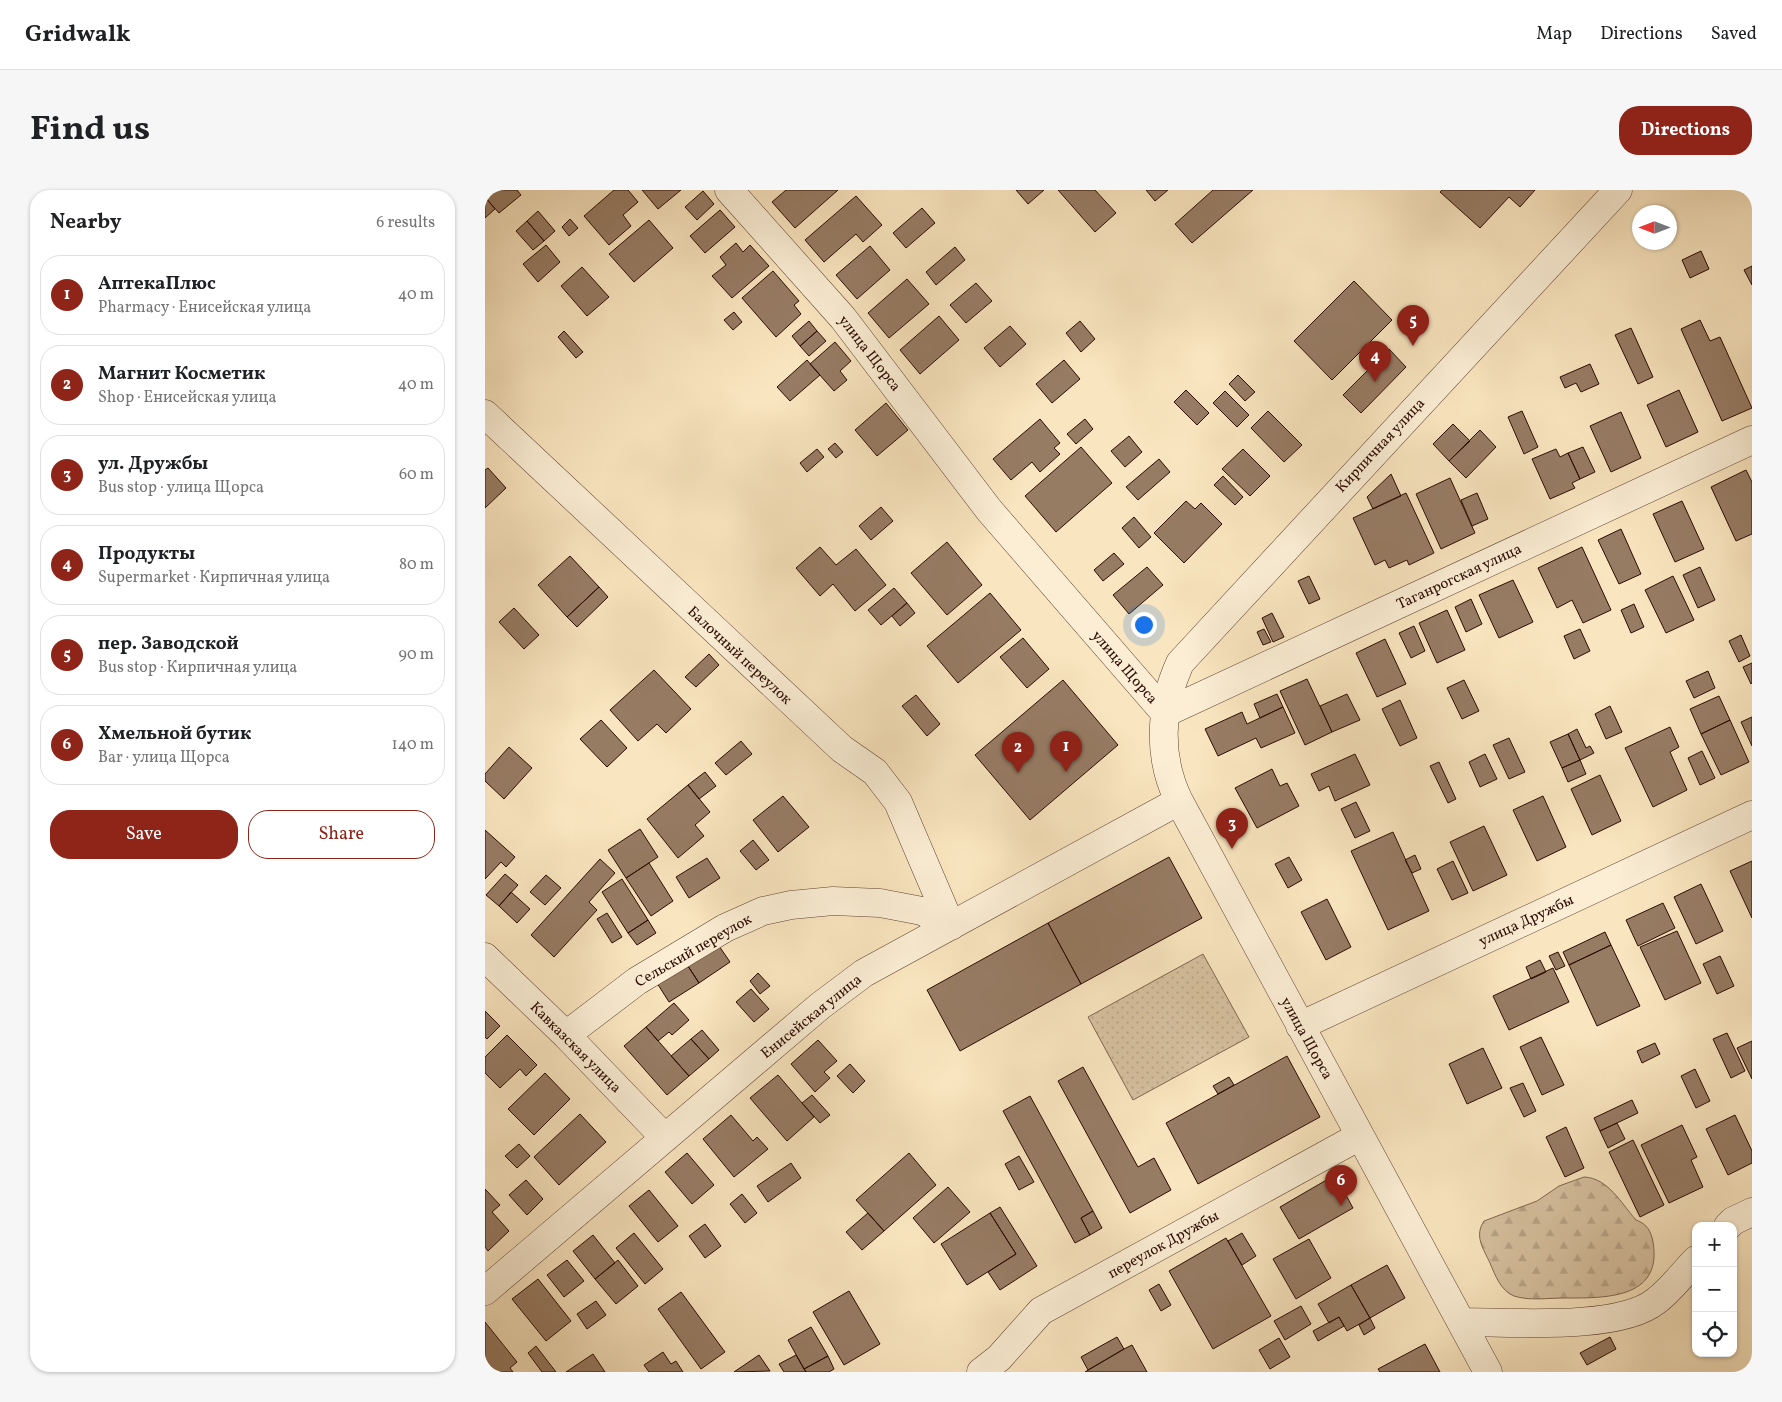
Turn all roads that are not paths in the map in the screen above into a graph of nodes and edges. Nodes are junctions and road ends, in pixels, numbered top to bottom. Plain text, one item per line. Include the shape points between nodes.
1 (729, 190) edge
2 (1617, 190) edge
3 (485, 414) edge
4 (1752, 440) edge
5 (1165, 713) junction
6 (1179, 801) junction
7 (1752, 815) edge
8 (951, 926) junction
9 (485, 957) edge
10 (1300, 1026) junction
11 (566, 1035) junction
12 (1360, 1136) junction
13 (665, 1138) junction
14 (1752, 1212) edge
15 (1732, 1222) edge
16 (1692, 1264) edge
17 (485, 1291) edge
18 (1461, 1322) junction
19 (996, 1367) edge
20 (1488, 1372) edge

1 - 5 street, улица Щорса via 843,318 989,510
2 - 5 street, Кирпичная улица via 1180,663
3 - 8 street, Балочный переулок via 842,749 875,772 898,802
4 - 5 street, Таганрогская улица
5 - 6 street, улица Щорса via 1165,755
6 - 8 street, Енисейская улица
6 - 10 street, улица Щорса
7 - 10 street, улица Дружбы
8 - 11 street, Сельский переулок via 922,911 880,902 833,901 763,910 725,928 637,981
8 - 13 street, Енисейская улица via 864,973 827,1000
9 - 11 street, Кавказская улица
10 - 12 street, улица Щорса
11 - 13 street, Кавказская улица
12 - 18 street, улица Щорса
12 - 19 street, переулок Дружбы via 1041,1311
13 - 17 street, Енисейская улица
14 - 15 street
16 - 18 street via 1657,1301 1620,1317 1582,1321
18 - 20 street, улица Щорса

